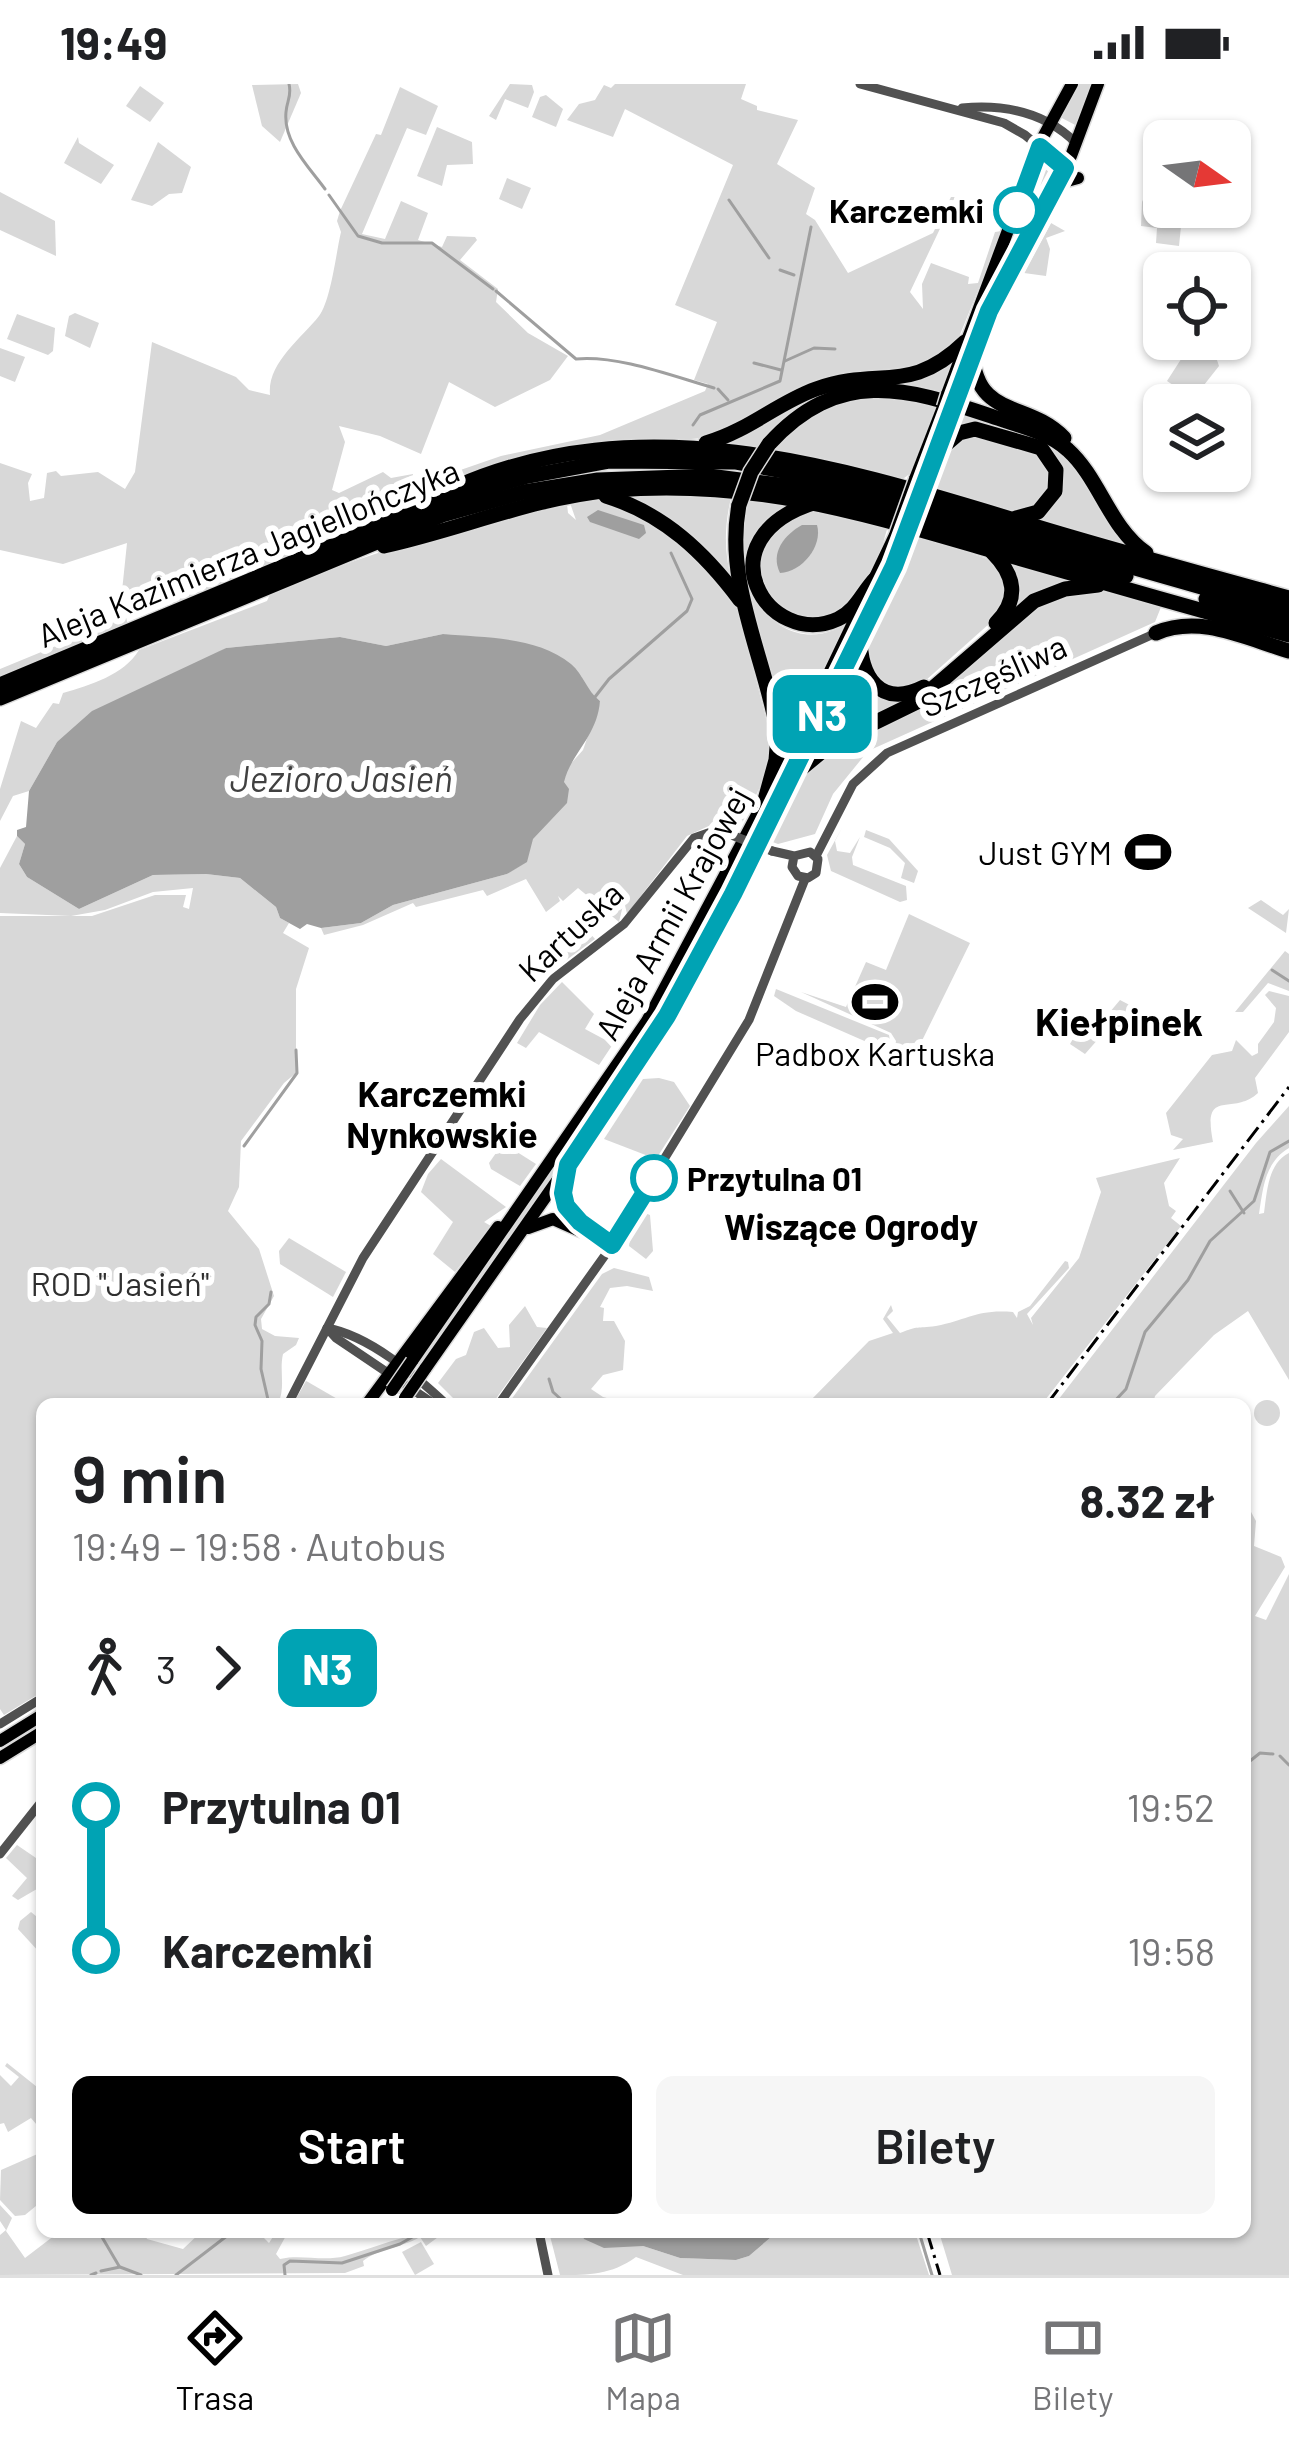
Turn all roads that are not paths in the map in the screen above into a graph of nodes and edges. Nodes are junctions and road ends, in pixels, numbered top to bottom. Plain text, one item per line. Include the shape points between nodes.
1 (860, 84) edge
2 (1072, 84) edge
3 (1099, 84) edge
4 (956, 109) junction
5 (1052, 122) junction
6 (1076, 142) junction
7 (1040, 147) junction
8 (1065, 168) junction
9 (1078, 178) dead end
10 (1056, 184) junction
11 (969, 348) junction
12 (950, 402) junction
13 (698, 446) junction
14 (938, 451) junction
15 (1069, 451) junction
16 (921, 480) junction
17 (597, 493) junction
18 (818, 502) junction
19 (434, 503) junction
20 (1010, 518) junction
21 (901, 536) junction
22 (369, 546) junction
23 (990, 550) junction
24 (1151, 560) junction
25 (876, 578) junction
26 (1113, 585) junction
27 (1289, 598) edge
28 (746, 606) junction
29 (1289, 611) edge
30 (1289, 623) edge
31 (1156, 633) joint
32 (1289, 635) edge
33 (860, 636) junction
34 (1289, 651) edge
35 (0, 685) edge
36 (0, 698) edge
37 (790, 777) junction
38 (765, 800) junction
39 (813, 854) junction
40 (793, 860) junction
41 (802, 877) junction
42 (568, 1165) junction
43 (522, 1232) junction
44 (610, 1248) junction
45 (327, 1328) junction
46 (397, 1374) edge
47 (291, 1398) edge
48 (373, 1398) edge
49 (427, 1398) edge
50 (436, 1398) edge
51 (503, 1398) edge
52 (36, 1701) edge
53 (36, 1718) edge
54 (0, 1724) edge
55 (36, 1736) edge
56 (0, 1741) edge
57 (0, 1758) edge
58 (36, 1809) edge
59 (0, 1854) edge
60 (540, 2238) edge
61 (548, 2275) edge

1 - 4 street
2 - 5 main road
3 - 6 main road
4 - 5 street via 1020,111
4 - 7 street via 1014,128
5 - 6 street
5 - 7 main road
6 - 8 main road
7 - 8 street
7 - 11 main road
8 - 10 main road
9 - 10 main road
10 - 11 main road
11 - 12 main road, Aleja Armii Krajowej
11 - 13 highway via 926,372 814,389
11 - 15 highway via 984,394 1046,423
12 - 14 main road, Aleja Armii Krajowej
12 - 16 main road, Aleja Armii Krajowej
13 - 19 highway via 544,459 482,477
13 - 20 highway via 798,460
14 - 16 main road, Aleja Armii Krajowej
14 - 20 highway via 975,429 1048,454 1056,470 1052,498 1038,512
15 - 24 highway via 1122,532
15 - 28 highway, bridge via 1020,426 894,389 821,404 789,424 753,467 735,548
16 - 21 main road, Aleja Armii Krajowej, bridge
17 - 18 highway via 699,488
17 - 22 highway
17 - 28 highway via 666,524
18 - 23 highway
18 - 25 highway via 778,517 761,537 753,567 766,601 789,619 821,624 851,610
19 - 29 highway, Aleja Kazimierza Jagiellończyka via 570,467 735,462 851,485
19 - 35 highway, Aleja Kazimierza Jagiellończyka
20 - 24 highway
21 - 25 main road, Aleja Armii Krajowej
21 - 33 main road, Aleja Armii Krajowej
22 - 30 highway, Aleja Kazimierza Jagiellończyka via 442,515 550,487 727,478 844,495
22 - 36 highway, Aleja Kazimierza Jagiellończyka
23 - 26 highway
23 - 33 highway via 1010,574 1010,604 929,684 902,695 879,688 863,668
24 - 27 highway
25 - 38 main road, Aleja Armii Krajowej
26 - 32 highway
26 - 37 highway via 1034,601 917,702 831,744
28 - 38 highway via 778,734
31 - 34 highway via 1194,624
31 - 39 street, Szczęśliwa via 886,753 850,788
33 - 37 main road, Aleja Armii Krajowej
37 - 42 main road, Aleja Armii Krajowej via 677,998
38 - 46 main road, Aleja Armii Krajowej via 647,1021
39 - 40 street
39 - 41 street via 818,870
40 - 41 street
40 - 45 street, Kartuska, bridge via 728,834 694,838 628,919 541,992 363,1258
41 - 44 street via 749,1020
42 - 43 main road, Aleja Armii Krajowej
42 - 44 main road via 566,1206
43 - 44 main road via 562,1220
43 - 46 main road, Aleja Armii Krajowej
44 - 51 street
45 - 46 street
45 - 47 street, Kartuska
46 - 48 main road
46 - 49 street
46 - 50 street
52 - 54 street
53 - 56 main road
55 - 57 main road
58 - 59 street
60 - 61 street

